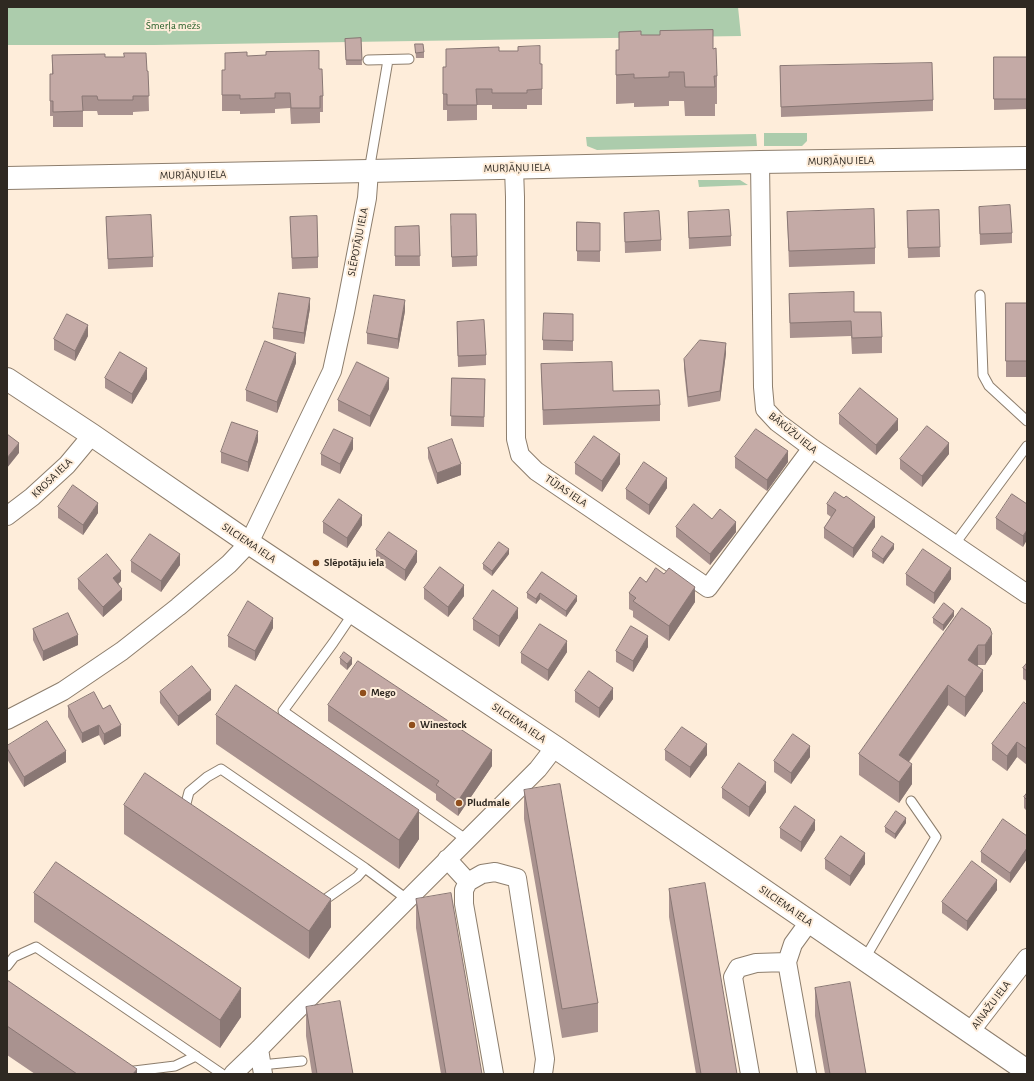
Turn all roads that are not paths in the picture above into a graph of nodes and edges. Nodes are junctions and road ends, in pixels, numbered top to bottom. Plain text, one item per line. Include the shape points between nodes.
1 (410, 58) dead end
2 (368, 60) dead end
3 (388, 60) junction
4 (1027, 158) edge
5 (760, 162) junction
6 (514, 168) junction
7 (369, 172) junction
8 (7, 178) edge
9 (980, 295) dead end
10 (7, 379) edge
11 (1027, 421) edge
12 (92, 435) junction
13 (1027, 446) edge
14 (812, 448) junction
15 (7, 516) edge
16 (249, 543) junction
17 (954, 546) junction
18 (1027, 594) edge
19 (354, 612) junction
20 (7, 720) edge
21 (555, 747) junction
22 (911, 800) dead end
23 (195, 819) edge
24 (467, 840) junction
25 (447, 860) junction
26 (365, 868) junction
27 (468, 882) junction
28 (311, 896) edge
29 (408, 900) junction
30 (809, 922) junction
31 (1027, 958) edge
32 (864, 960) junction
33 (787, 962) junction
34 (7, 966) edge
35 (970, 1032) junction
36 (196, 1056) junction
37 (302, 1061) dead end
38 (261, 1063) edge
39 (120, 1068) edge
40 (1027, 1071) edge
41 (222, 1074) edge
42 (233, 1074) edge
43 (494, 1074) edge
44 (543, 1074) edge
45 (750, 1074) edge
46 (807, 1074) edge

1 - 3 lane
2 - 3 lane
3 - 7 lane
4 - 5 street, MURJĀŅU IELA
5 - 6 street, MURJĀŅU IELA
5 - 14 street, BĀKŪŽU IELA via 765,409 777,422
6 - 7 street, MURJĀŅU IELA
6 - 14 street, TŪJAS IELA via 516,439 520,455 536,471 708,588
7 - 8 street, MURJĀŅU IELA
7 - 16 street, SLĒPOTĀJU IELA via 367,198 346,312 332,371
9 - 11 lane via 982,375 988,386
10 - 12 street, SILCIEMA IELA
12 - 15 street, KROSA IELA via 61,470
12 - 16 street, SILCIEMA IELA
13 - 17 lane
14 - 17 street, BĀKŪŽU IELA
16 - 19 street, SILCIEMA IELA
16 - 20 street, SLĒPOTĀJU IELA via 229,564 122,651 63,691
17 - 18 street, BĀKŪŽU IELA
19 - 21 street, SILCIEMA IELA
19 - 24 lane via 283,711
21 - 24 street via 538,769
21 - 30 street, SILCIEMA IELA
22 - 32 lane via 936,837
23 - 26 lane via 184,811 189,792 221,769
24 - 25 street
25 - 27 street
25 - 29 street
26 - 28 lane via 357,877 320,903
26 - 29 lane
27 - 43 street via 464,890 464,904
27 - 44 street via 482,874 495,872 517,878 545,1058
29 - 38 street via 294,1012
30 - 32 street, SILCIEMA IELA
30 - 33 street via 793,944
31 - 35 street, AINAŽU IELA
32 - 35 street, SILCIEMA IELA
33 - 45 street via 756,963 738,968 733,977
33 - 46 street
34 - 36 lane via 14,957 36,947
35 - 40 street, SILCIEMA IELA
36 - 39 lane via 175,1066 126,1072
36 - 41 lane
37 - 38 lane
38 - 42 street

